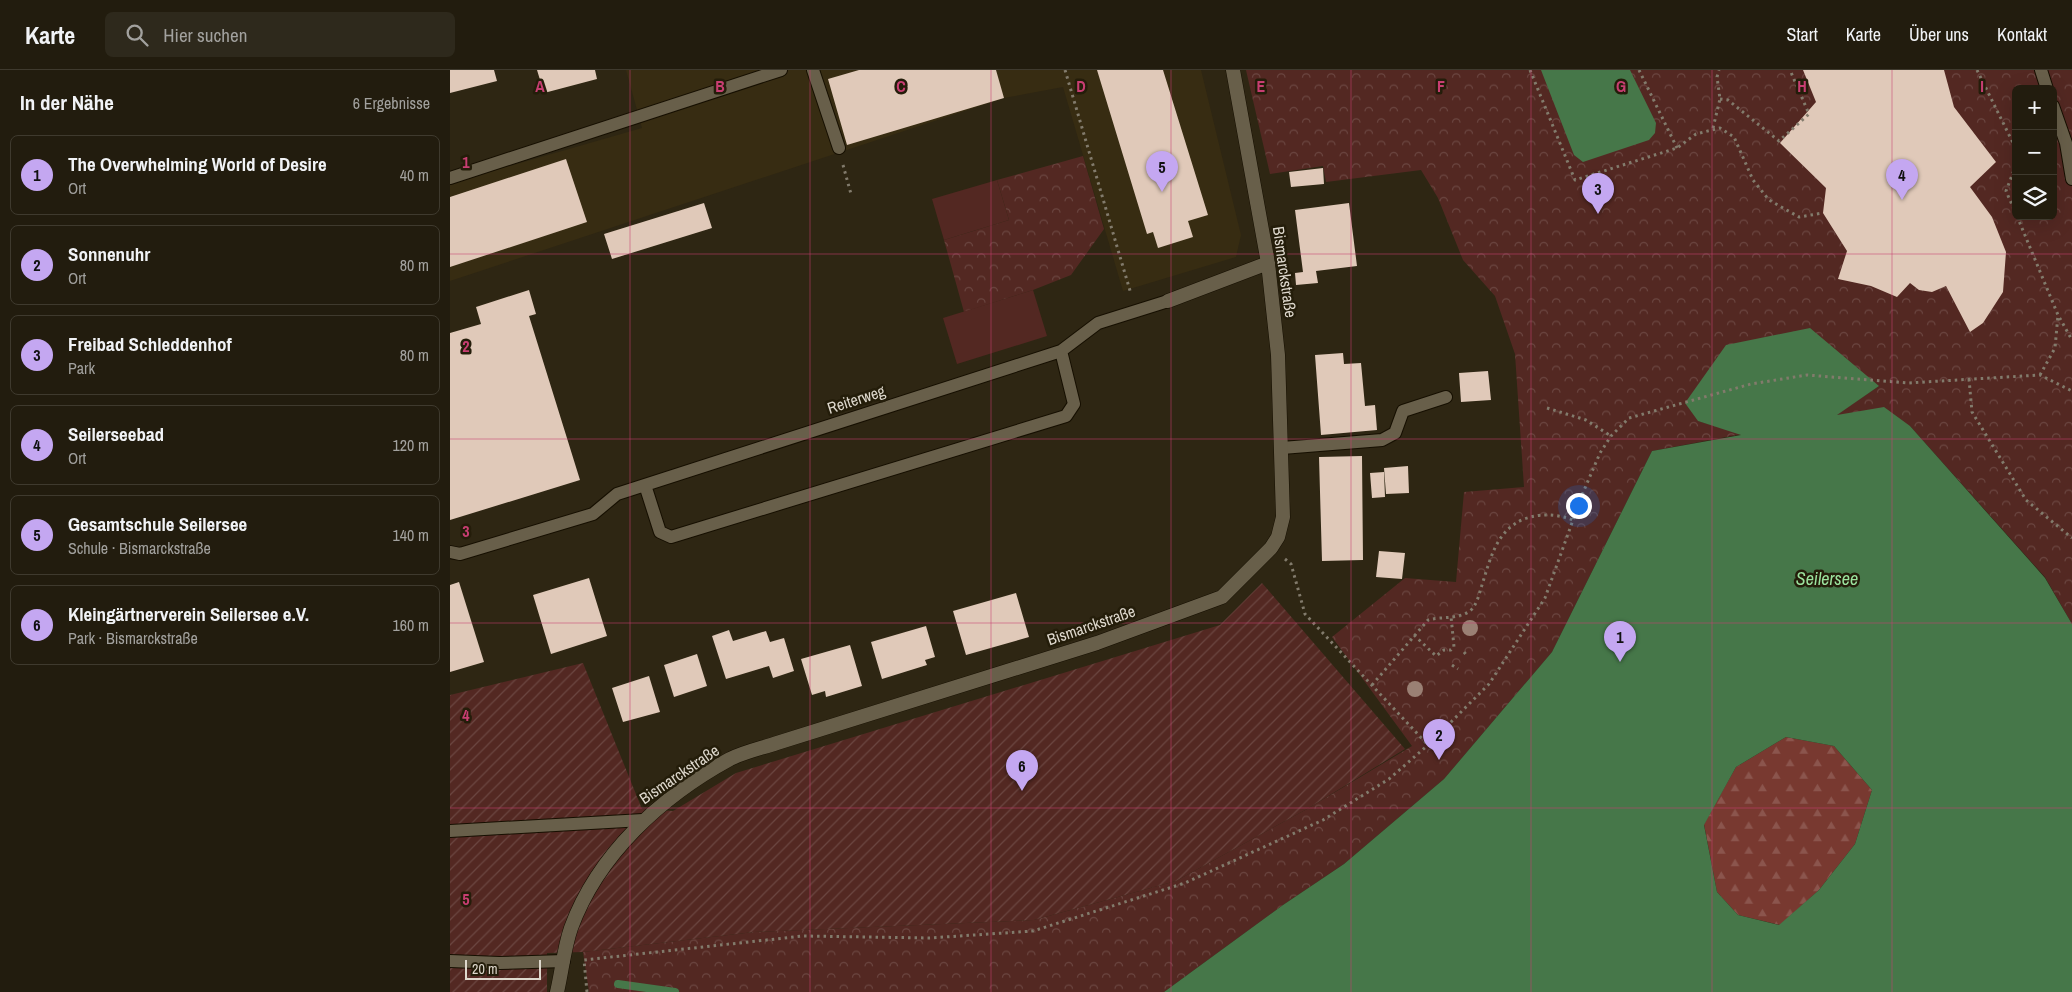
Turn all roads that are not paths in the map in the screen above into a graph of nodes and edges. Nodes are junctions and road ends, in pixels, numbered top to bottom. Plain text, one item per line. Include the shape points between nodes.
1 (781, 70) edge
2 (814, 70) edge
3 (1233, 70) edge
4 (2041, 70) edge
5 (2046, 85) edge
6 (2057, 117) edge
7 (839, 148) road end
8 (450, 178) edge
9 (2072, 179) edge
10 (1268, 263) junction
11 (1168, 301) joint
12 (1060, 351) junction
13 (1446, 397) dead end
14 (1282, 448) junction
15 (645, 485) junction
16 (450, 552) edge
17 (643, 820) junction
18 (450, 831) edge
19 (450, 961) edge
20 (564, 961) junction
21 (558, 992) edge

1 - 8 lane
2 - 7 lane
3 - 10 street, Bismarckstraße
4 - 5 lane
6 - 9 lane via 2066,143
10 - 11 street, Reiterweg
10 - 14 street, Bismarckstraße via 1278,355
11 - 12 lane, Reiterweg via 1098,323
12 - 15 lane, Reiterweg
12 - 15 lane via 1074,404 1066,416 671,537 660,532
13 - 14 lane via 1403,411 1395,433 1382,440
14 - 17 street, Bismarckstraße via 1283,517 1278,537 1222,596 1097,642 732,758 692,782
15 - 16 lane, Reiterweg via 617,494 593,514 460,554
17 - 18 lane
17 - 20 street, Bismarckstraße via 604,867 583,900 571,930
19 - 20 lane
20 - 21 street, Bismarckstraße

